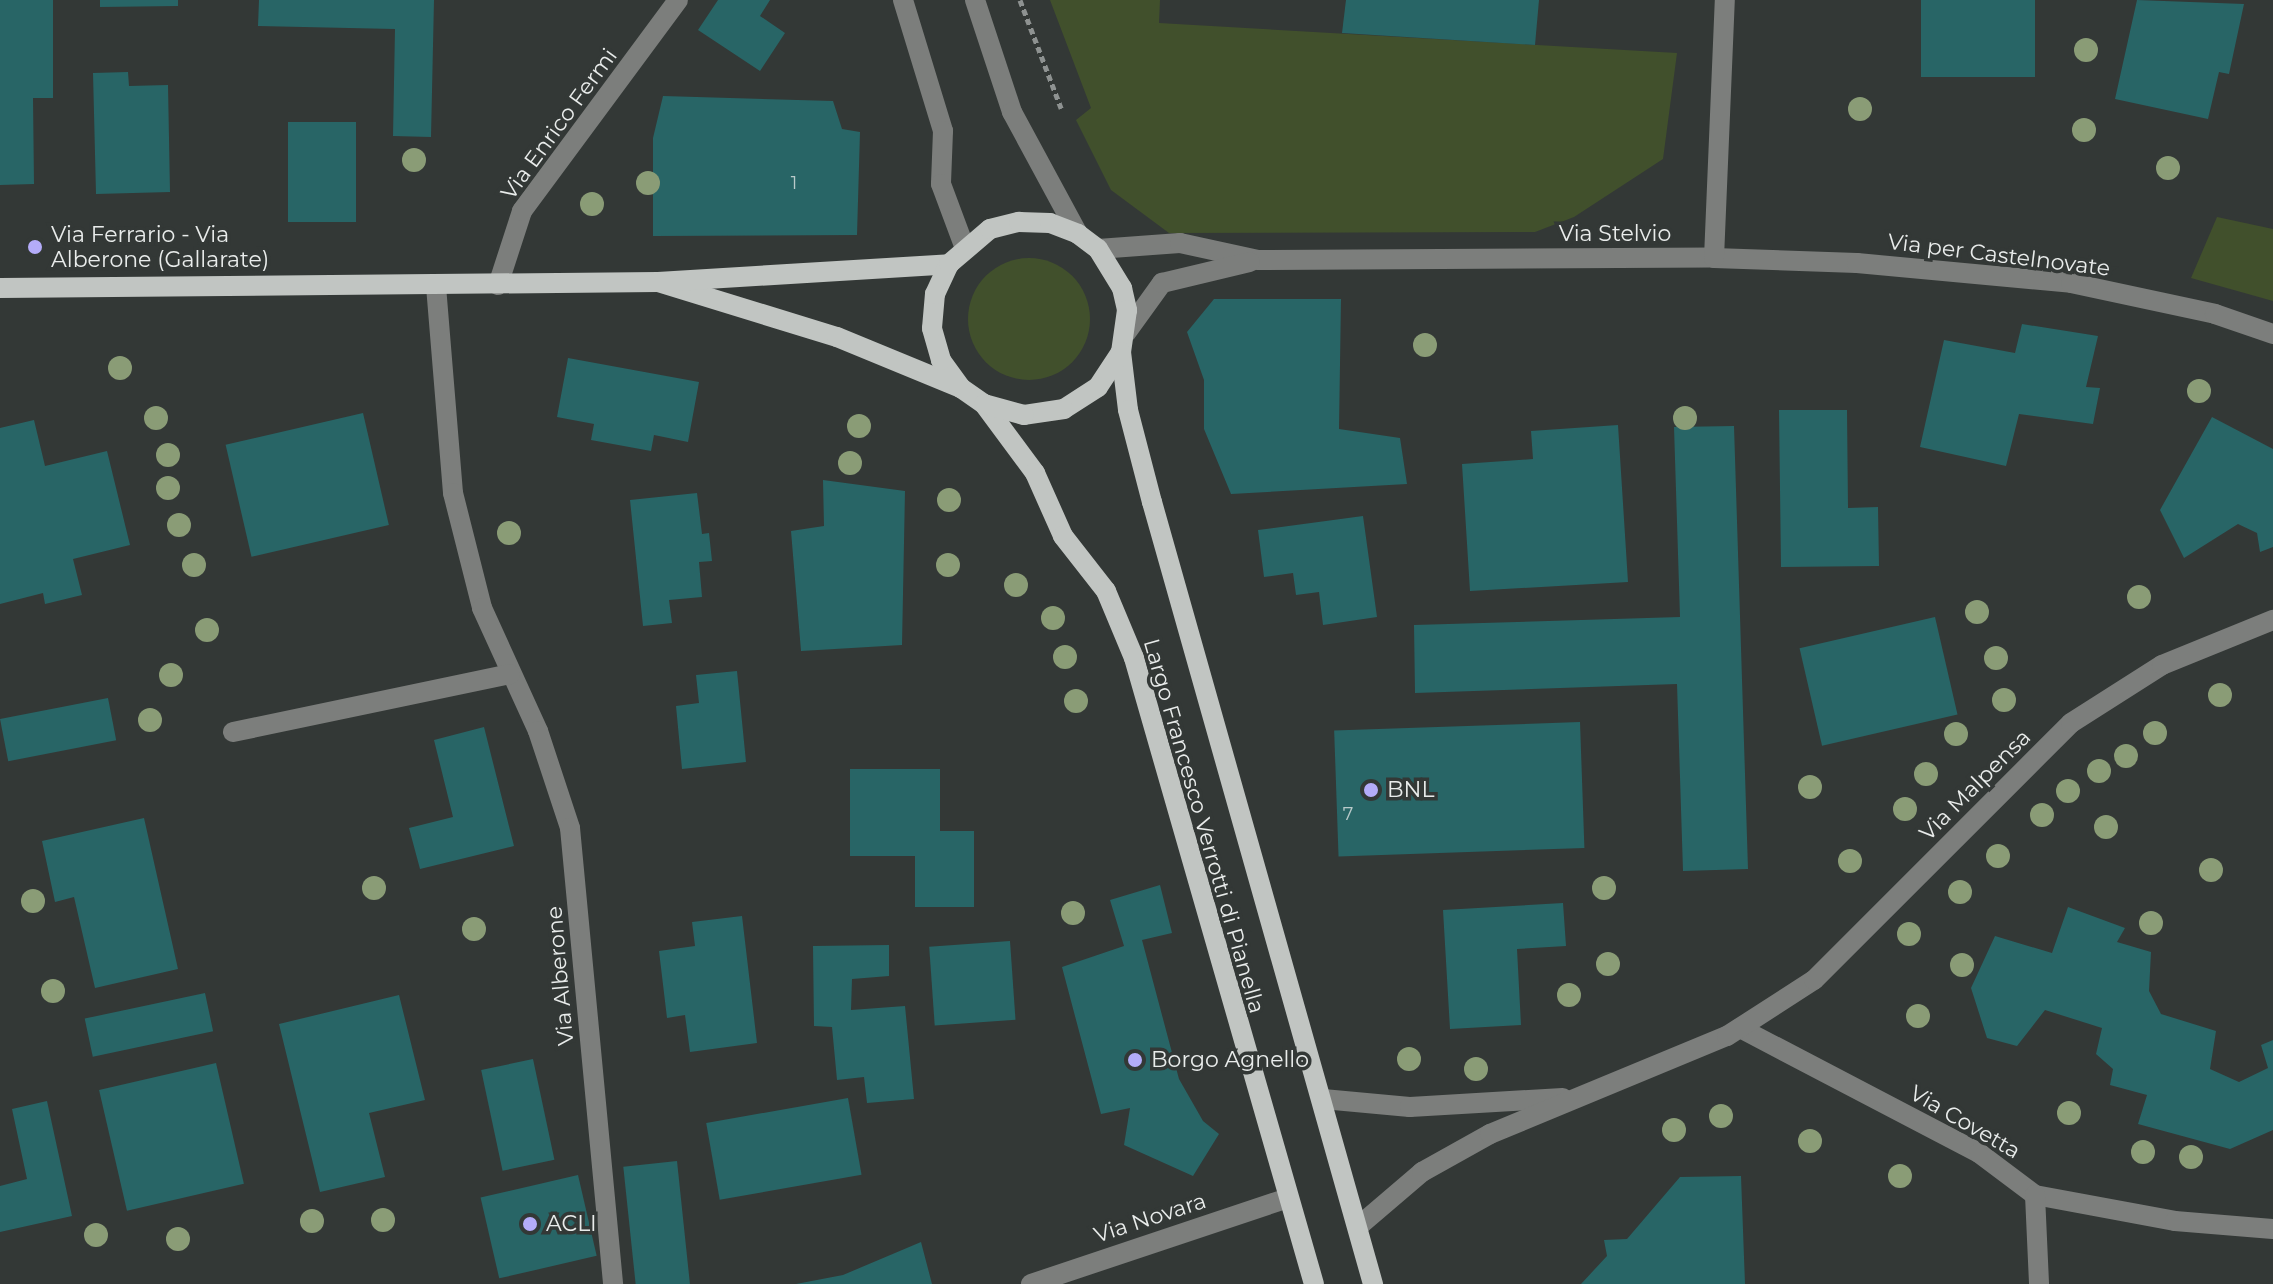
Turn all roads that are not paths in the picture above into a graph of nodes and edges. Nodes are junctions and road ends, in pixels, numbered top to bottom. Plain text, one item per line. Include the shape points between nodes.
1 (678, 0) edge
2 (903, 0) edge
3 (975, 0) edge
4 (1725, 0) edge
5 (1078, 234) junction
6 (964, 246) junction
7 (1098, 249) junction
8 (1714, 258) junction
9 (1258, 260) junction
10 (949, 264) junction
11 (658, 282) junction
12 (498, 285) junction
13 (436, 286) junction
14 (0, 288) edge
15 (2273, 334) edge
16 (1123, 343) junction
17 (961, 388) junction
18 (984, 404) junction
19 (2273, 620) edge
20 (510, 674) junction
21 (233, 732) dead end
22 (1740, 1028) junction
23 (1583, 1097) junction
24 (1323, 1099) junction
25 (2035, 1195) junction
26 (1285, 1199) junction
27 (1360, 1225) junction
28 (2273, 1229) edge
29 (613, 1284) edge
30 (1031, 1284) edge
31 (1314, 1284) edge
32 (1373, 1284) edge
33 (2039, 1284) edge

1 - 12 street, Via Enrico Fermi via 522,211
2 - 6 street via 943,131 941,184
3 - 5 street via 1012,112
4 - 8 street
5 - 6 main road, Largo Francesco Verrotti di Pianella via 1050,223 1019,222 990,229
5 - 7 main road, Largo Francesco Verrotti di Pianella
6 - 10 main road, Largo Francesco Verrotti di Pianella
7 - 9 street, Via Stelvio via 1180,243
7 - 16 main road, Largo Francesco Verrotti di Pianella via 1122,288
8 - 9 street, Via Stelvio
8 - 15 street, Via per Castelnovate via 1857,263 2071,283 2215,314
9 - 16 street, Via Stelvio via 1162,283
10 - 11 main road, Largo Francesco Verrotti di Pianella
10 - 17 main road, Largo Francesco Verrotti di Pianella via 935,294 932,328 941,360
11 - 12 main road, Largo Francesco Verrotti di Pianella
11 - 17 main road, Largo Francesco Verrotti di Pianella via 837,337
12 - 13 main road, Largo Francesco Verrotti di Pianella
13 - 14 main road, Largo Francesco Verrotti di Pianella
13 - 20 street, Via Alberone via 453,493 482,608
16 - 18 main road, Largo Francesco Verrotti di Pianella via 1098,387 1064,409 1024,415
16 - 24 main road, Largo Francesco Verrotti di Pianella via 1128,410 1152,502
17 - 18 main road, Largo Francesco Verrotti di Pianella
18 - 26 main road, Largo Francesco Verrotti di Pianella via 1035,473 1063,536 1106,591 1134,658
19 - 22 street, Via Malpensa via 2162,665 2071,723 1814,980
20 - 21 street
20 - 29 street, Via Alberone via 538,731 570,828
22 - 23 street
22 - 25 street, Via Covetta via 1979,1153
23 - 24 street via 1410,1107
23 - 27 street via 1490,1134 1422,1172
24 - 27 main road, Largo Francesco Verrotti di Pianella
25 - 28 street, Via Covetta via 2175,1221
25 - 33 street
26 - 30 street, Via Novara
26 - 31 main road, Largo Francesco Verrotti di Pianella
27 - 32 main road, Largo Francesco Verrotti di Pianella

